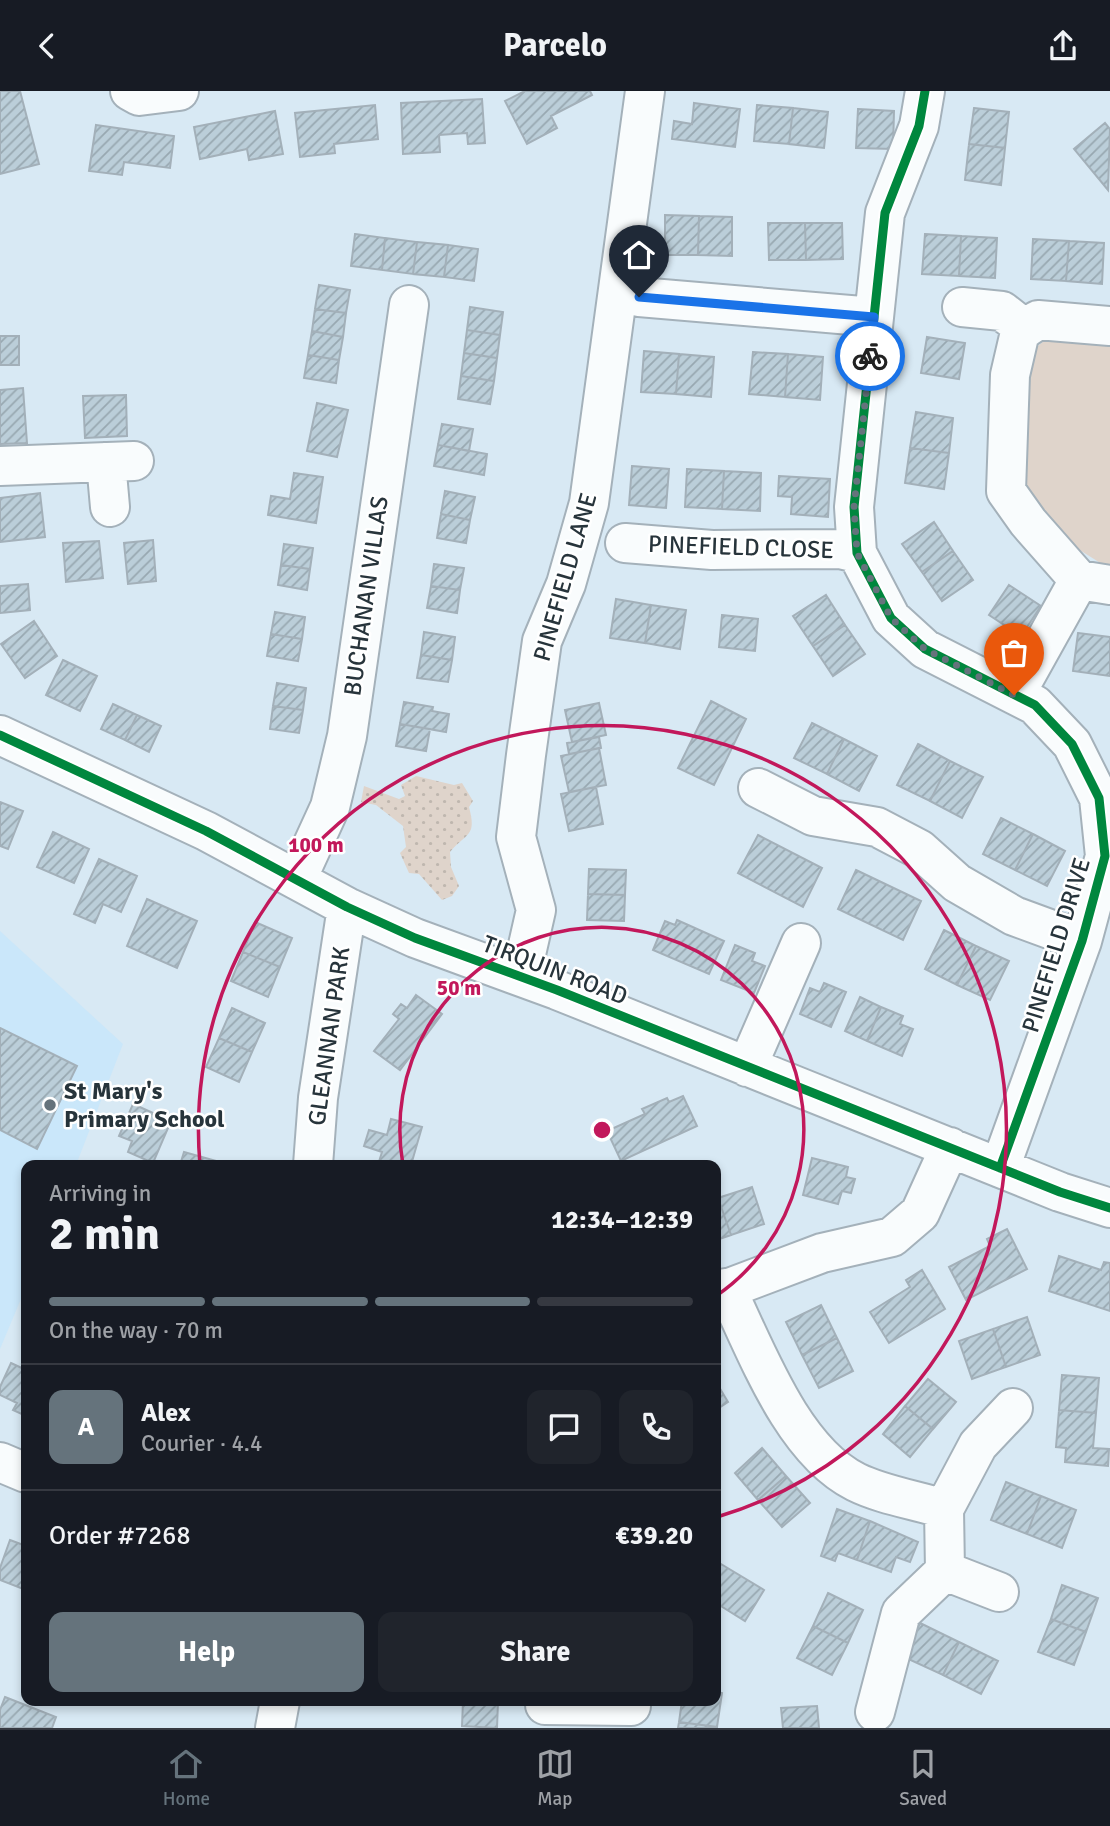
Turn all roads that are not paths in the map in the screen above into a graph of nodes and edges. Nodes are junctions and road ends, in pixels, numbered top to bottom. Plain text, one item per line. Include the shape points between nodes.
1 (130, 91) edge
2 (179, 91) edge
3 (645, 91) edge
4 (925, 91) edge
5 (639, 297) dead end
6 (409, 305) dead end
7 (962, 307) dead end
8 (874, 317) junction
9 (1110, 325) edge
10 (1025, 329) junction
11 (0, 466) edge
12 (110, 507) dead end
13 (625, 543) dead end
14 (857, 553) junction
15 (1094, 583) edge
16 (1014, 695) junction
17 (0, 735) edge
18 (758, 788) dead end
19 (1107, 857) edge
20 (297, 879) junction
21 (347, 907) junction
22 (1082, 941) junction
23 (801, 943) dead end
24 (521, 977) junction
25 (747, 1067) junction
26 (950, 1147) junction
27 (313, 1160) edge
28 (1000, 1168) junction
29 (1110, 1208) edge
30 (721, 1291) edge
31 (1013, 1408) dead end
32 (0, 1462) edge
33 (21, 1471) edge
34 (944, 1509) junction
35 (945, 1570) junction
36 (999, 1592) dead end
37 (279, 1706) edge
38 (557, 1706) edge
39 (631, 1712) edge
40 (875, 1712) dead end
41 (275, 1728) edge

1 - 2 street via 139,96
3 - 24 street, PINEFIELD LANE via 589,503 566,584 542,641 516,837 536,910
4 - 8 street, PINEFIELD DRIVE via 919,126 885,213
5 - 8 street
6 - 20 street, BUCHANAN VILLAS via 347,736 330,807
7 - 10 street via 1002,311
8 - 14 street, PINEFIELD DRIVE via 854,507
9 - 10 street via 1038,320
10 - 15 street via 1020,332 1010,375 1006,491 1028,522
11 - 12 street via 120,461
13 - 14 street, PINEFIELD CLOSE
14 - 16 street, PINEFIELD DRIVE via 891,618 925,649
15 - 16 street
16 - 19 street, PINEFIELD DRIVE via 1035,705 1072,744 1099,798
17 - 20 street, TIRQUIN ROAD
18 - 22 street via 813,816 877,827 919,849 957,883 1014,916
19 - 22 street, PINEFIELD DRIVE
20 - 21 street, TIRQUIN ROAD
21 - 24 street, TIRQUIN ROAD
21 - 27 street, GLEANNAN PARK via 318,1098
22 - 28 street, PINEFIELD DRIVE
23 - 25 street
24 - 25 street, TIRQUIN ROAD
25 - 26 street, TIRQUIN ROAD
26 - 28 street, TIRQUIN ROAD
26 - 30 street via 920,1213 892,1237 822,1253
28 - 29 street, TIRQUIN ROAD
30 - 34 street via 785,1409 815,1450 856,1482
31 - 34 street via 978,1445
32 - 33 street
34 - 35 street
35 - 36 street
35 - 40 street via 901,1613
37 - 41 street
38 - 39 street

